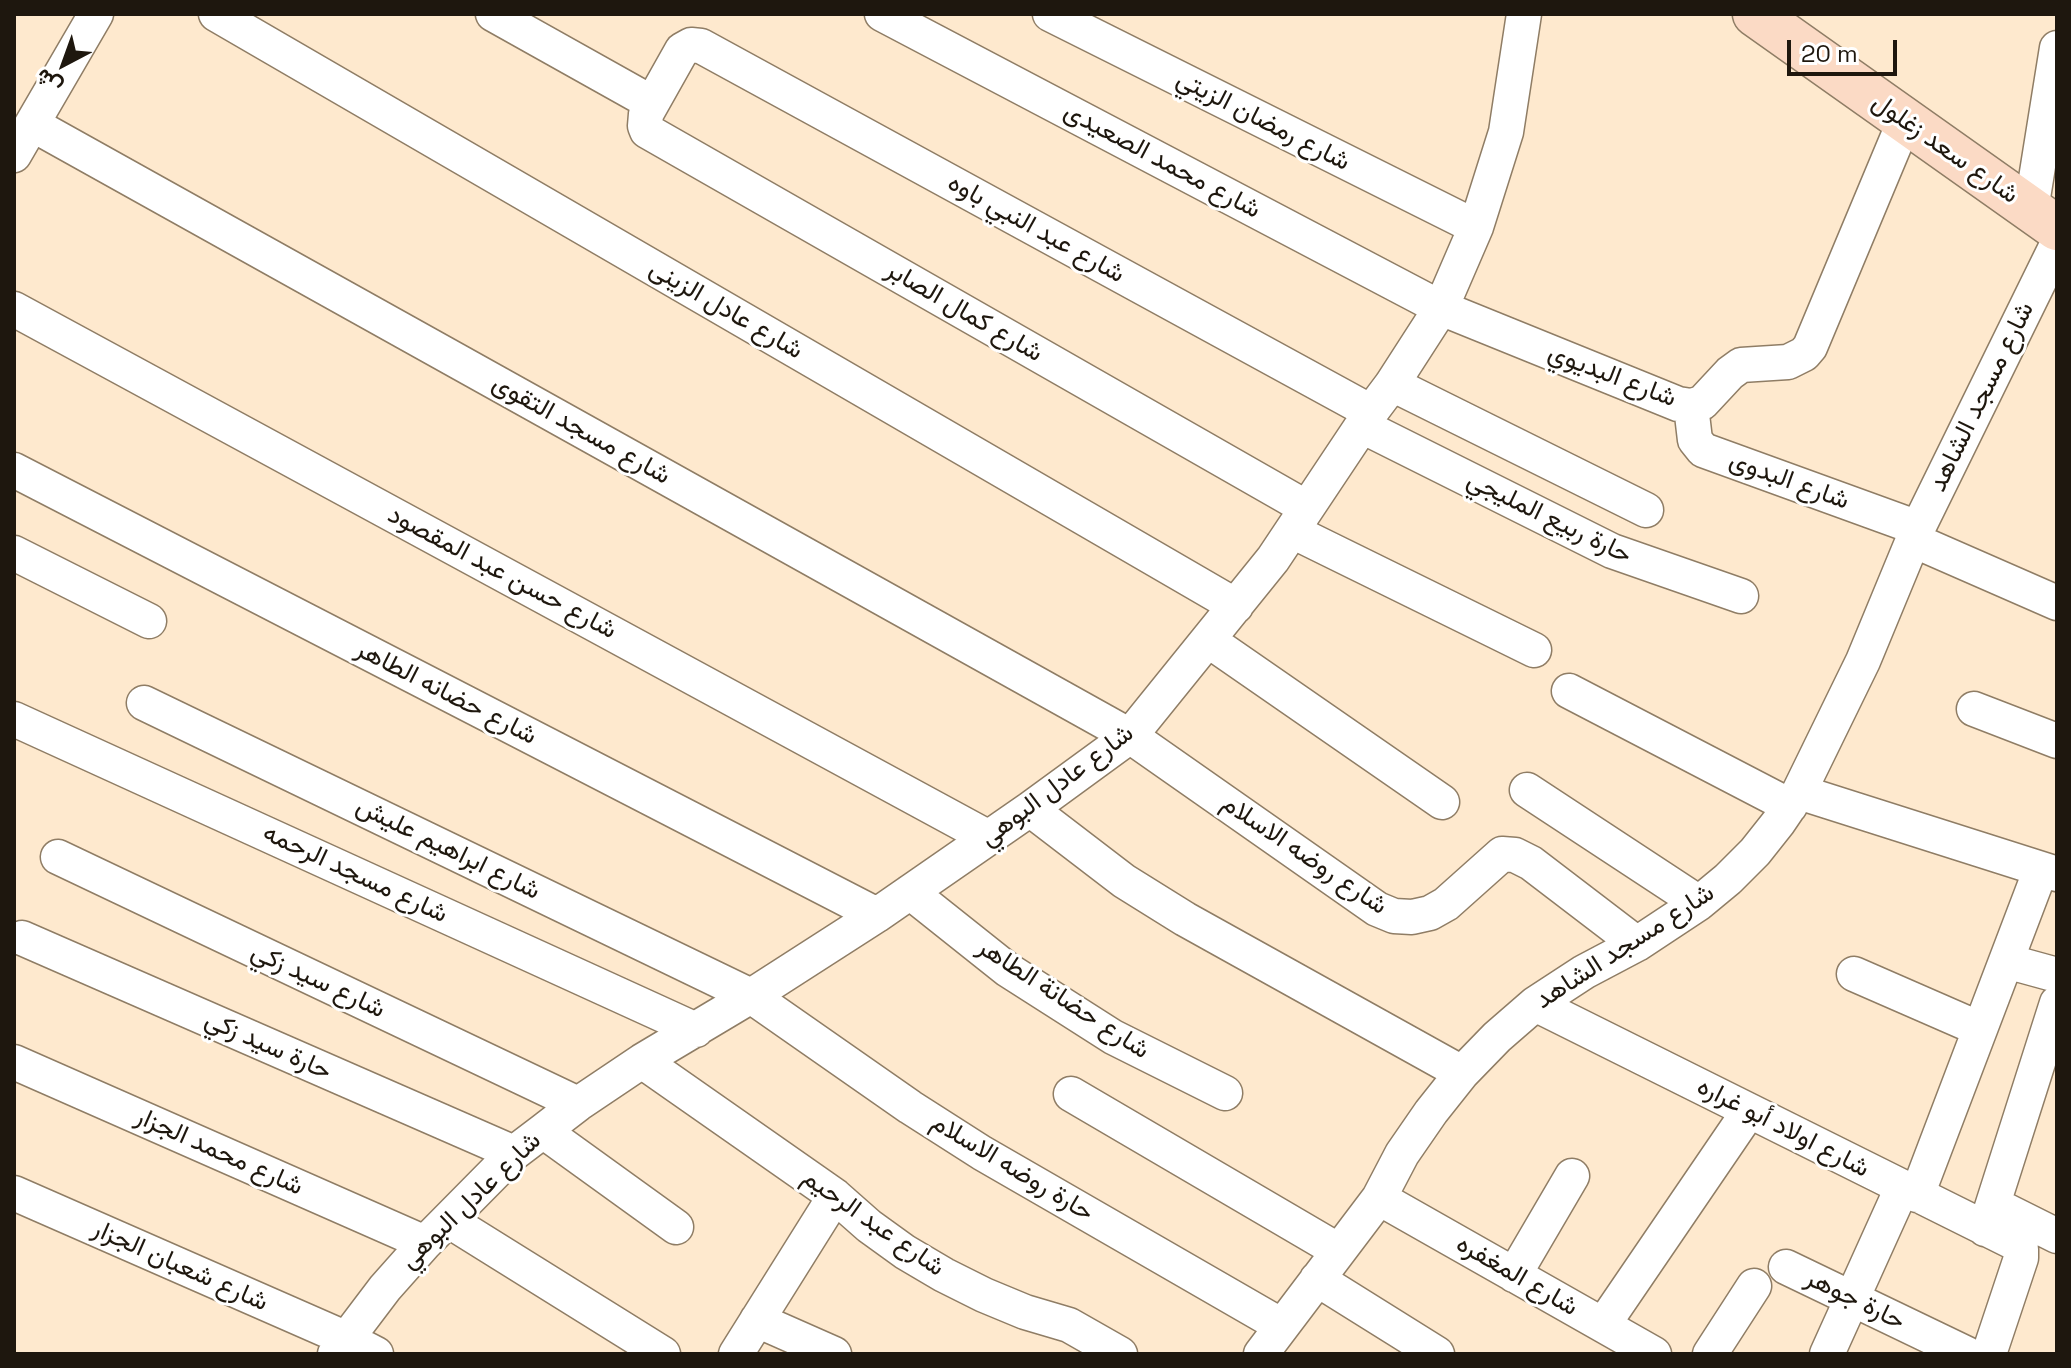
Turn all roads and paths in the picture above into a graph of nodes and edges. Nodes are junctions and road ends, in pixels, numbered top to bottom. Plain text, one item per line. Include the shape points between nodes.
1 (96, 14) edge
2 (216, 14) edge
3 (493, 14) edge
4 (882, 14) edge
5 (1050, 14) edge
6 (1524, 14) edge
7 (1755, 14) edge
8 (2057, 48) edge
9 (652, 103) junction
10 (1905, 120) junction
11 (32, 124) junction
12 (14, 155) edge
13 (2044, 219) edge
14 (1476, 227) junction
15 (2057, 245) edge
16 (1441, 308) junction
17 (14, 309) edge
18 (1392, 384) junction
19 (1691, 406) junction
20 (1366, 419) junction
21 (14, 470) edge
22 (1646, 510) dead end
23 (1299, 519) junction
24 (1916, 534) junction
25 (14, 553) edge
26 (1741, 596) dead end
27 (2057, 603) edge
28 (1236, 606) junction
29 (149, 621) dead end
30 (1208, 640) junction
31 (1534, 650) dead end
32 (1569, 691) dead end
33 (144, 703) dead end
34 (1974, 709) dead end
35 (14, 719) edge
36 (1130, 736) junction
37 (2057, 741) edge
38 (1527, 790) dead end
39 (1794, 799) junction
40 (1442, 802) dead end
41 (1030, 809) junction
42 (989, 838) junction
43 (58, 857) dead end
44 (2049, 871) edge
45 (910, 892) junction
46 (1699, 903) junction
47 (877, 915) junction
48 (22, 938) dead end
49 (1637, 944) junction
50 (2006, 961) junction
51 (1854, 974) dead end
52 (2057, 975) edge
53 (751, 996) junction
54 (2057, 1003) edge
55 (1535, 1004) junction
56 (1980, 1029) junction
57 (696, 1030) junction
58 (642, 1061) junction
59 (14, 1062) edge
60 (1462, 1073) junction
61 (1225, 1093) dead end
62 (1071, 1094) dead end
63 (578, 1104) junction
64 (1749, 1111) junction
65 (543, 1131) junction
66 (514, 1153) junction
67 (1572, 1176) dead end
68 (1909, 1191) junction
69 (14, 1193) edge
70 (835, 1196) junction
71 (1379, 1198) junction
72 (1989, 1217) junction
73 (676, 1227) dead end
74 (436, 1231) junction
75 (2056, 1232) edge
76 (1339, 1251) junction
77 (1786, 1267) dead end
78 (1514, 1275) junction
79 (1317, 1279) junction
80 (1754, 1286) dead end
81 (1852, 1299) junction
82 (757, 1320) junction
83 (1603, 1325) junction
84 (1282, 1326) junction
85 (352, 1349) edge
86 (663, 1354) edge
87 (736, 1354) edge
88 (834, 1354) edge
89 (1120, 1354) edge
90 (1261, 1354) edge
91 (1437, 1354) edge
92 (1654, 1354) edge
93 (1710, 1354) edge
94 (1827, 1354) edge
95 (1967, 1354) edge
96 (1989, 1354) edge

1 - 11 street
2 - 28 street, شارع عادل الزينى
3 - 9 street
4 - 16 street, شارع محمد الصعيدى
5 - 14 street, شارع رمضان الزيتي
6 - 14 street, شارع عادل البوهي via 1506,132
7 - 10 street, شارع سعد زغلول
8 - 13 street
9 - 20 street, شارع عبد النبي باوه via 682,50 701,46
9 - 23 street, شارع كمال الصابر via 647,131
10 - 13 street, شارع سعد زغلول
10 - 19 street, شارع البديوي via 1810,347 1788,362 1741,365 1702,403
11 - 12 street
11 - 36 street, شارع مسجد التقوى
14 - 16 street, شارع عادل البوهي
15 - 24 street, شارع مسجد الشاهد
16 - 18 street, شارع عادل البوهي
16 - 19 street, شارع البديوي
17 - 42 street, شارع حسن عبد المقصود
18 - 20 street, شارع عادل البوهي
18 - 22 street
19 - 24 street, شارع البدوى via 1695,440 1703,450
20 - 23 street, شارع عادل البوهي
20 - 26 street, حارة ربيع المليجي via 1612,551
21 - 47 street, شارع حضانه الطاهر
23 - 28 street, شارع عادل البوهي
23 - 31 street
24 - 27 street
24 - 39 street, شارع مسجد الشاهد via 1863,661
25 - 29 street
28 - 30 street, شارع عادل البوهي
30 - 36 street, شارع عادل البوهي
30 - 40 street
32 - 39 street
33 - 53 street, شارع ابراهيم عليش
34 - 37 street
35 - 57 street, شارع مسجد الرحمه
36 - 41 street, شارع عادل البوهي
36 - 49 street, شارع روضه الاسلام via 1394,916 1430,913 1502,854 1515,855
38 - 46 street
39 - 44 street
39 - 46 street, شارع مسجد الشاهد via 1755,852
41 - 42 street, شارع عادل البوهي
41 - 60 street via 1124,881 1185,919
42 - 45 street, شارع عادل البوهي
43 - 63 street, شارع سيد زكي
44 - 50 street
45 - 47 street, شارع عادل البوهي
45 - 61 street, شارع حضانة الطاهر via 1008,970 1113,1037
46 - 49 street, شارع مسجد الشاهد
47 - 53 street, شارع عادل البوهي
48 - 66 street, حارة سيد زكي
49 - 55 street, شارع مسجد الشاهد
50 - 52 street
50 - 56 street
51 - 56 street
53 - 57 street, شارع عادل البوهي
53 - 84 street, حارة روضه الاسلام via 982,1153
54 - 72 street
55 - 60 street, شارع مسجد الشاهد
55 - 64 street, شارع اولاد أبو غراره
56 - 68 street
57 - 58 street, شارع عادل البوهي
58 - 63 street, شارع عادل البوهي
58 - 70 street, شارع عبد الرحيم
59 - 74 street, شارع محمد الجزار
60 - 71 street, شارع مسجد الشاهد via 1402,1154
62 - 76 street
63 - 65 street, شارع عادل البوهي
64 - 68 street, شارع اولاد أبو غراره
64 - 83 street
65 - 66 street, شارع عادل البوهي
65 - 73 street
66 - 74 street, شارع عادل البوهي
67 - 78 street
68 - 72 street, شارع اولاد أبو غراره
68 - 81 street
69 - 85 street, شارع شعبان الجزار
70 - 82 street
70 - 89 street, شارع عبد الرحيم via 869,1226 944,1275 1025,1312 1069,1325
71 - 76 street, شارع مسجد الشاهد
71 - 78 street, شارع المغفره
72 - 75 street
72 - 96 street, شارع اولاد أبو غراره via 2021,1249
74 - 85 street, شارع عادل البوهي via 385,1288
74 - 86 street, شارع محمد الجزار
76 - 79 street, شارع مسجد الشاهد
77 - 81 street, حارة جوهر
78 - 83 street, شارع المغفره
79 - 84 street, شارع مسجد الشاهد
79 - 91 street
80 - 93 street
81 - 94 street
81 - 95 street, حارة جوهر
82 - 87 street
82 - 88 street
83 - 92 street, شارع المغفره
84 - 90 street, شارع مسجد الشاهد

